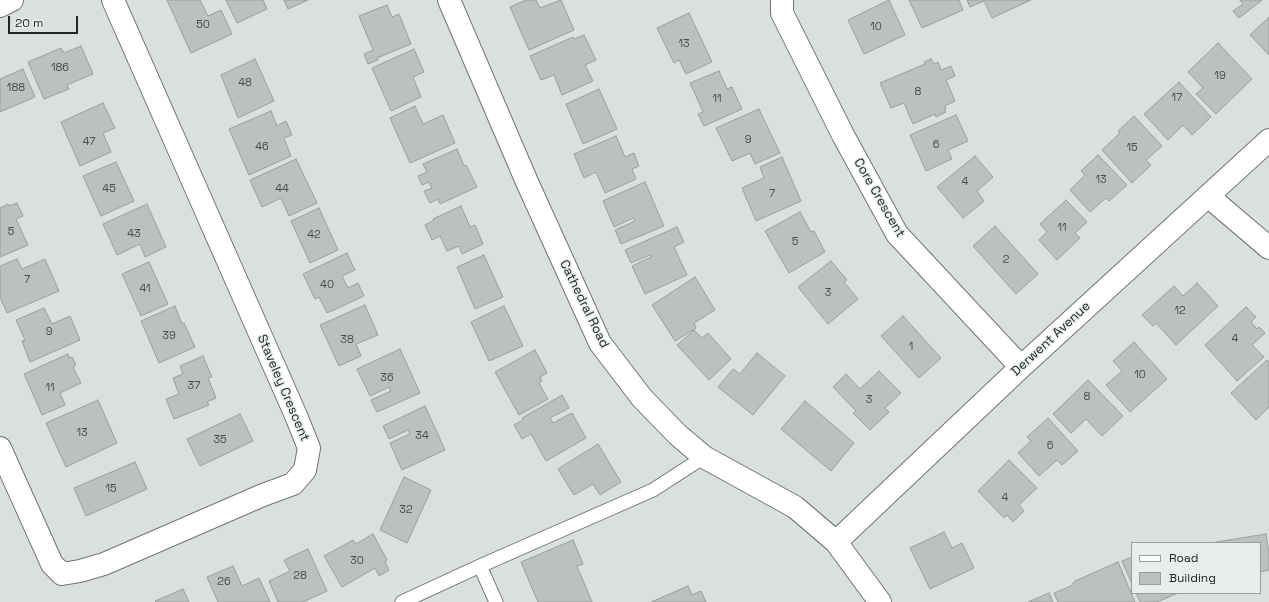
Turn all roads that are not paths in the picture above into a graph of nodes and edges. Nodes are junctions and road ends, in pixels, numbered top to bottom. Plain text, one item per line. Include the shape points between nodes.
1 (12, 0) edge
2 (112, 0) edge
3 (449, 0) edge
4 (782, 0) edge
5 (0, 6) edge
6 (1269, 140) edge
7 (1208, 196) junction
8 (1269, 248) edge
9 (1021, 366) junction
10 (0, 448) edge
11 (704, 457) junction
12 (836, 542) junction
13 (480, 566) junction
14 (423, 598) edge
15 (402, 602) edge
16 (496, 602) edge
17 (880, 602) edge

1 - 5 street
2 - 10 street, Staveley Crescent via 297,418 309,448 305,470 293,484 104,564 62,574 52,564
3 - 11 street, Cathedral Road via 600,343 642,398
4 - 9 street, Core Crescent via 782,13 843,135 898,234
6 - 7 street, Derwent Avenue
7 - 8 street
7 - 9 street, Derwent Avenue
9 - 12 street, Derwent Avenue
11 - 12 street, Cathedral Road via 795,507
11 - 13 lane via 654,490
12 - 17 street, Cathedral Road
13 - 14 lane
13 - 16 lane
14 - 15 lane

